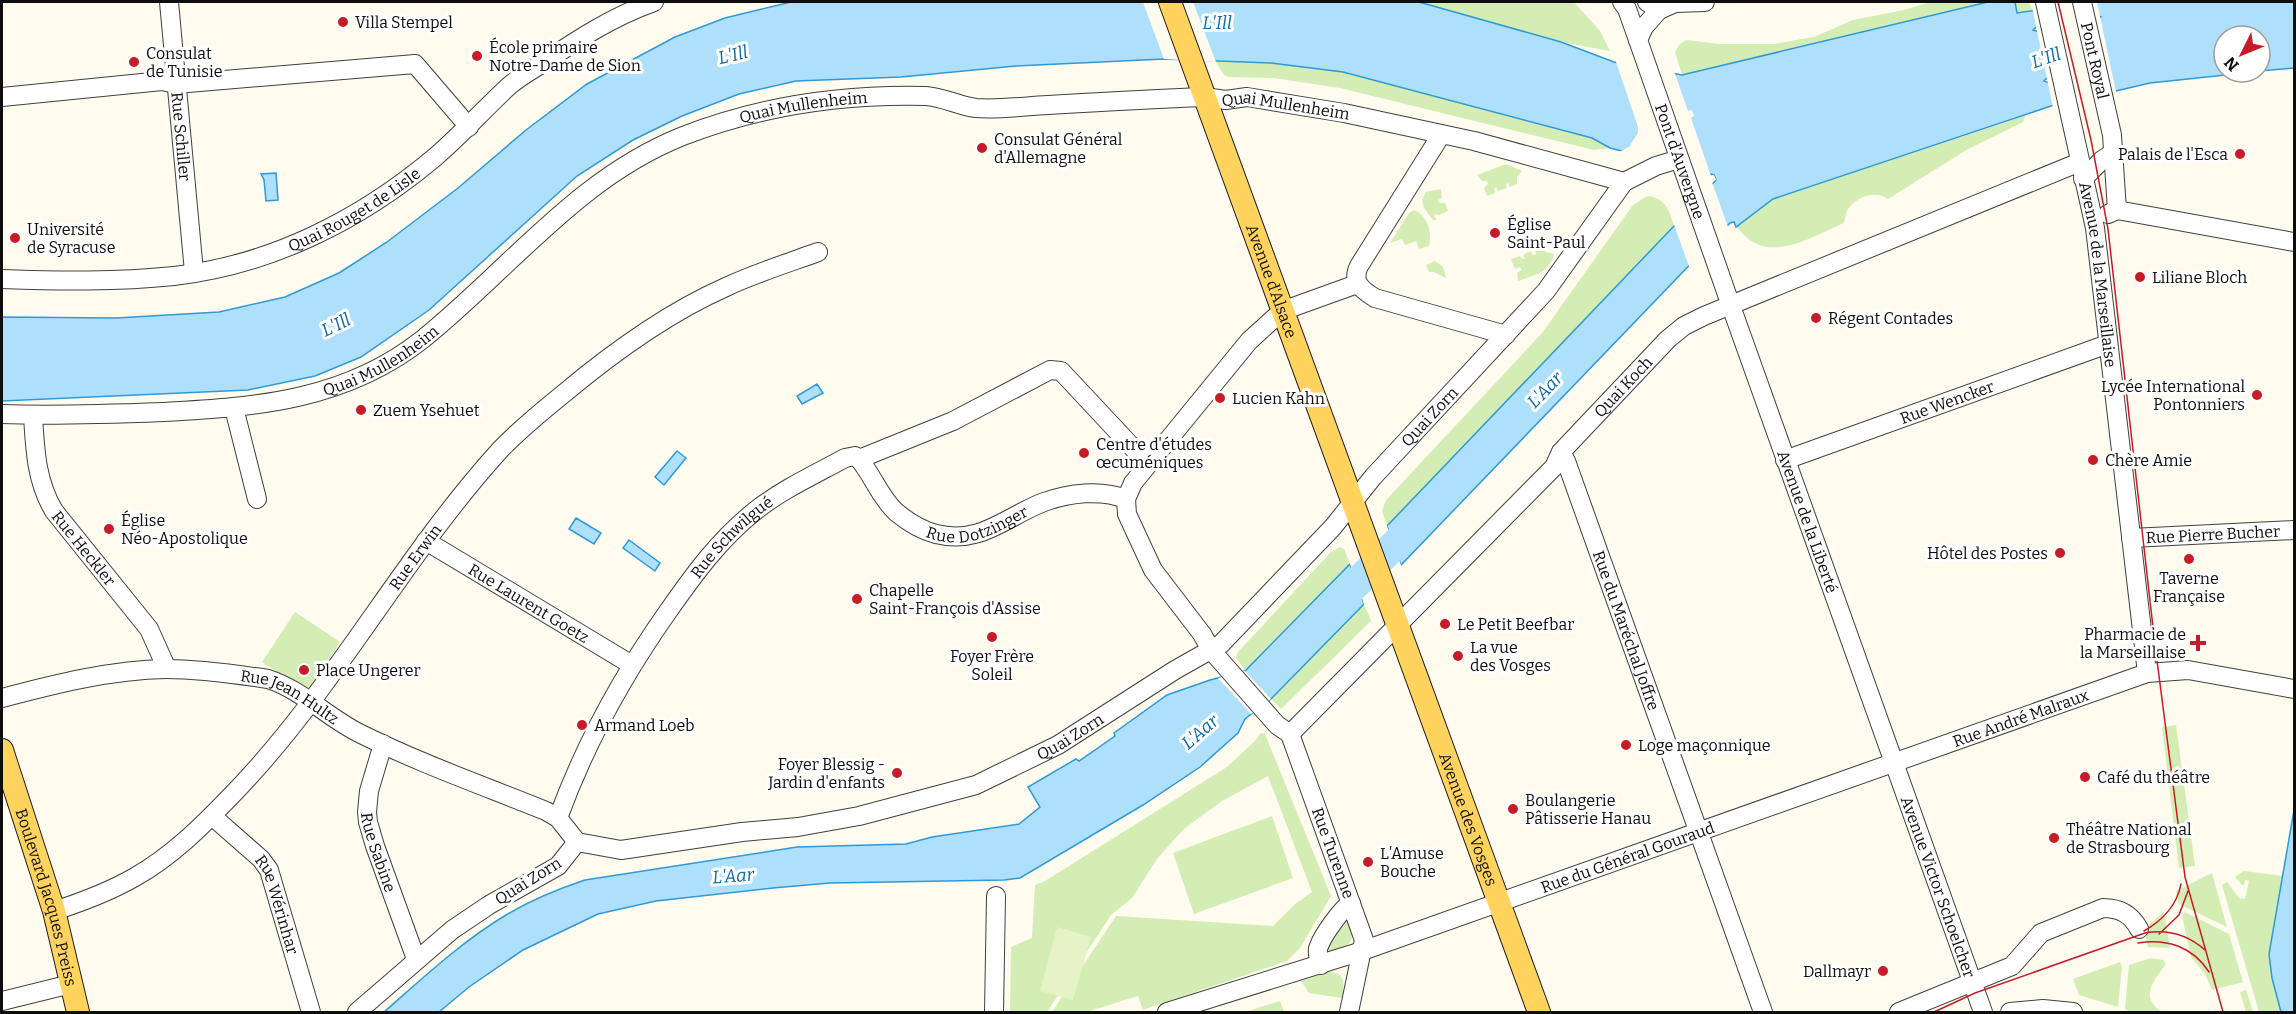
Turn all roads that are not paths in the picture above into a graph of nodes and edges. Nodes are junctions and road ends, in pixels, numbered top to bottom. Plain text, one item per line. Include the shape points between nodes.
1 (169, 2) edge
2 (654, 2) edge
3 (1170, 2) edge
4 (1622, 2) edge
5 (1705, 2) edge
6 (2045, 2) edge
7 (2082, 2) edge
8 (630, 5) edge
9 (1653, 6) edge
10 (1638, 40) junction
11 (176, 84) junction
12 (2, 97) edge
13 (1204, 97) junction
14 (2108, 119) joint
15 (469, 127) junction
16 (1441, 135) junction
17 (2114, 152) junction
18 (1679, 159) junction
19 (2082, 170) junction
20 (1630, 179) junction
21 (2117, 210) junction
22 (2095, 228) junction
23 (2295, 242) edge
24 (818, 252) dead end
25 (194, 272) junction
26 (2, 279) edge
27 (1722, 282) joint
28 (1357, 284) junction
29 (1731, 306) junction
30 (1282, 311) junction
31 (1506, 335) junction
32 (2108, 344) junction
33 (234, 408) junction
34 (2, 414) edge
35 (33, 415) junction
36 (1560, 452) junction
37 (859, 459) junction
38 (1785, 460) junction
39 (1148, 465) junction
40 (257, 499) dead end
41 (1126, 499) junction
42 (1352, 503) junction
43 (2295, 530) edge
44 (1362, 531) joint
45 (2131, 538) junction
46 (426, 541) junction
47 (1398, 624) junction
48 (1212, 650) junction
49 (632, 665) junction
50 (167, 669) junction
51 (2147, 673) junction
52 (2295, 689) edge
53 (2, 698) edge
54 (312, 703) junction
55 (1290, 734) junction
56 (383, 744) junction
57 (2, 750) edge
58 (1893, 762) junction
59 (212, 816) junction
60 (558, 818) junction
61 (1698, 831) junction
62 (578, 842) junction
63 (996, 896) dead end
64 (1351, 903) junction
65 (1499, 903) junction
66 (54, 911) junction
67 (2139, 929) dead end
68 (1362, 951) junction
69 (416, 959) junction
70 (1321, 965) junction
71 (1972, 983) junction
72 (71, 984) junction
73 (2, 1001) edge
74 (78, 1012) edge
75 (311, 1012) edge
76 (357, 1012) edge
77 (994, 1012) edge
78 (1167, 1012) edge
79 (1349, 1012) edge
80 (1539, 1012) edge
81 (1763, 1012) edge
82 (1899, 1012) edge
83 (1983, 1012) edge
84 (2010, 1012) edge
85 (2073, 1012) edge

1 - 11 street, Rue Schiller
2 - 8 street, Quai Rouget de Lisle
3 - 13 main road, Avenue d'Alsace
4 - 10 street
5 - 9 street
6 - 19 street, Avenue de la Marseillaise
7 - 14 street, Pont Royal
8 - 15 street, Quai Rouget de Lisle via 511,84
9 - 10 street
10 - 18 street, Pont d'Auvergne
11 - 12 street via 162,81
11 - 15 street via 415,64
11 - 25 street, Rue Schiller
13 - 16 street, Quai Mullenheim via 1247,97
13 - 30 main road, Avenue d'Alsace
13 - 33 street, Quai Mullenheim via 977,108 929,96 837,99 779,107 723,121 633,160 598,183 422,340 388,363 313,394
14 - 17 street, Avenue de la Marseillaise
15 - 25 street, Quai Rouget de Lisle via 406,181 337,224 270,253
16 - 20 street, Quai Mullenheim
16 - 28 street via 1359,266
17 - 19 street
17 - 21 street, Avenue de la Marseillaise
18 - 20 street
18 - 27 street, Pont d'Auvergne
19 - 21 street
19 - 22 street, Avenue de la Marseillaise
19 - 29 street, Quai Koch via 2049,176
20 - 31 street, Quai Zorn via 1560,274
21 - 22 street via 2105,215
21 - 23 street
22 - 32 street, Avenue de la Marseillaise
24 - 46 street, Rue Erwin via 725,287 652,328 592,370 503,448
25 - 26 street, Quai Rouget de Lisle via 85,282
27 - 29 street, Avenue de la Liberté
28 - 30 street
28 - 31 street via 1376,298
29 - 36 street, Quai Koch via 1684,326 1668,339
29 - 38 street, Avenue de la Liberté
30 - 39 street via 1249,341
30 - 42 main road, Avenue d'Alsace
31 - 42 street, Quai Zorn
32 - 38 street, Rue Wencker
32 - 45 street, Avenue de la Marseillaise
33 - 35 street, Quai Mullenheim
33 - 40 street
34 - 35 street, Quai Mullenheim
35 - 50 street, Rue Heckler via 39,476 48,500 149,629
36 - 47 street, Quai Koch via 1554,467
36 - 61 street, Rue du Maréchal Joffre
37 - 39 street, Rue Schwilgué via 953,421 1050,370 1061,371
37 - 41 street, Rue Dotzinger via 881,495 898,513 918,527 946,536 977,534 1061,498 1098,494
37 - 49 street, Rue Schwilgué via 845,458 790,487 736,528 708,555
38 - 58 street, Avenue de la Liberté
39 - 41 street
41 - 48 street, Rue Turenne via 1147,560
42 - 44 main road, Avenue d'Alsace
42 - 48 street, Quai Zorn via 1237,629
43 - 45 street, Rue Pierre Bucher
44 - 47 main road, Avenue des Vosges
45 - 51 street, Avenue de la Marseillaise
46 - 49 street, Rue Laurent Goetz
46 - 54 street, Rue Erwin
47 - 55 street, Quai Koch
47 - 65 main road, Avenue des Vosges
48 - 55 street, Rue Turenne via 1277,725
48 - 62 street, Quai Zorn via 1058,745 976,785 859,816 798,827 621,850
49 - 60 street, Rue Schwilgué via 591,741
50 - 53 street, Rue Jean Hultz via 93,677
50 - 54 street, Rue Jean Hultz via 268,679
51 - 52 street, Rue André Malraux via 2188,670
51 - 58 street, Rue André Malraux
54 - 56 street, Rue Jean Hultz
54 - 59 street, Rue Erwin
55 - 64 street, Rue Turenne
56 - 60 street, Rue Jean Hultz
56 - 69 street, Rue Sabine via 369,791 368,822
57 - 66 main road, Boulevard Jacques Preiss
58 - 61 street, Rue du Général Gouraud
58 - 71 street, Avenue Victor Schoelcher
59 - 66 street, Rue Erwin via 173,851 136,876
59 - 75 street, Rue Wérinhar via 269,870
60 - 62 street
61 - 65 street, Rue du Général Gouraud
61 - 81 street, Rue du Maréchal Joffre
62 - 69 street, Quai Zorn via 558,866 472,916
63 - 77 street
64 - 68 street, Rue Turenne via 1364,940
64 - 70 street via 1318,946
65 - 68 street, Rue du Général Gouraud
65 - 80 main road, Avenue des Vosges
66 - 72 main road, Boulevard Jacques Preiss
67 - 71 street via 2129,915 2103,909 2041,933 2012,966
68 - 70 street, Rue du Général Gouraud
68 - 79 street, Rue Turenne
69 - 76 street, Quai Zorn
70 - 78 street, Rue du Général Gouraud
71 - 82 street
71 - 83 street, Avenue Victor Schoelcher
72 - 73 street
72 - 74 main road, Boulevard Jacques Preiss
84 - 85 street

